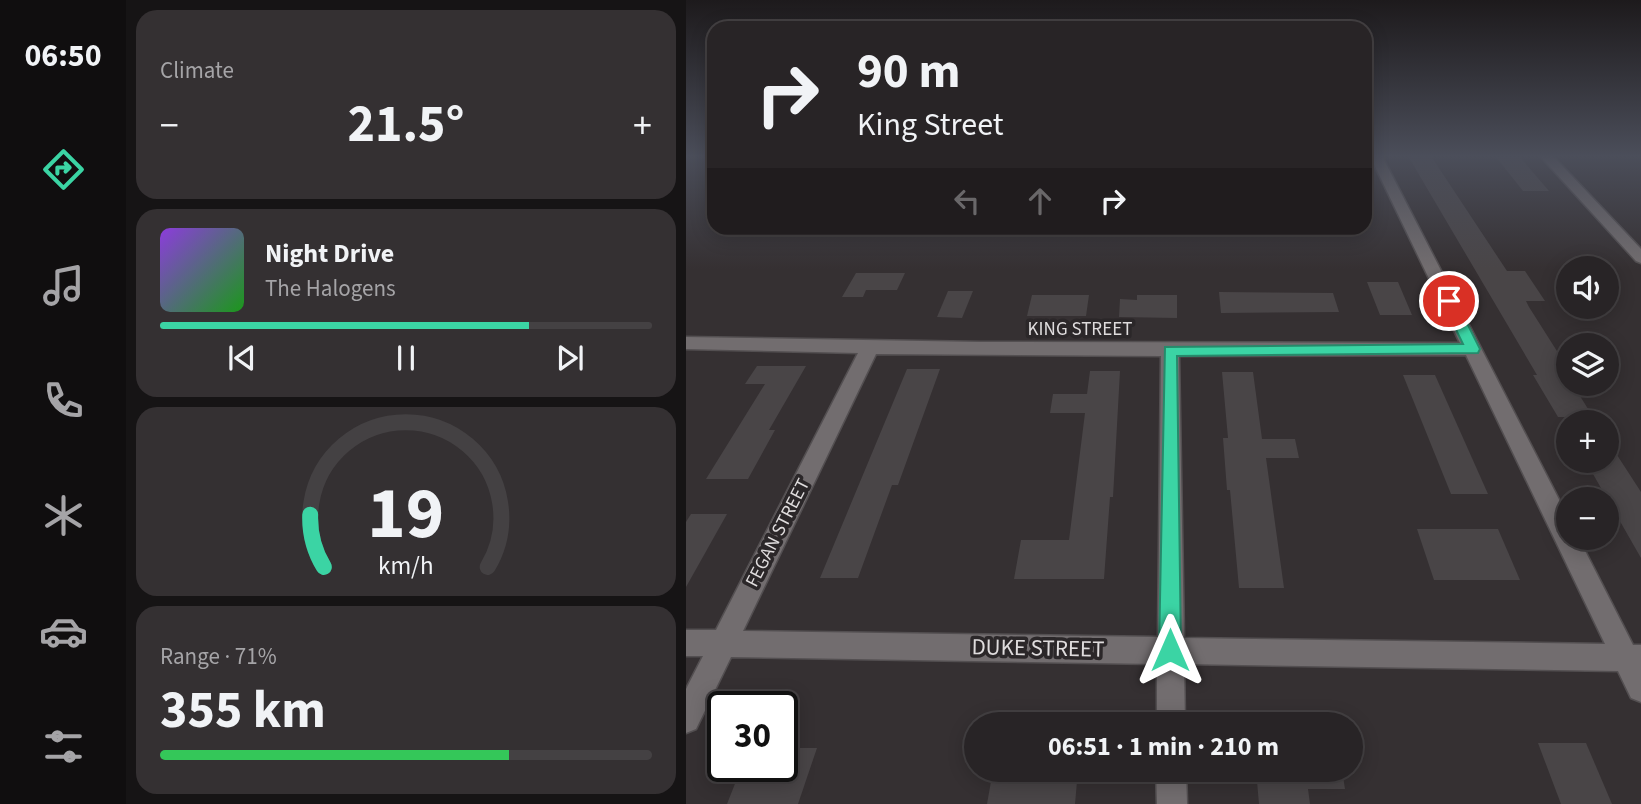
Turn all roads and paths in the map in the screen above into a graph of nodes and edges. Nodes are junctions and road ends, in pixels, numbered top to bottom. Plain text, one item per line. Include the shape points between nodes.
1 (1395, 194) edge
2 (1581, 194) edge
3 (1641, 258) edge
4 (686, 344) edge
5 (870, 348) junction
6 (1473, 349) junction
7 (1170, 351) junction
8 (686, 643) edge
9 (723, 643) junction
10 (1170, 650) junction
11 (1633, 657) edge
12 (1641, 688) edge
13 (1171, 712) edge
14 (686, 719) edge
15 (1171, 782) edge
16 (1171, 804) edge

1 - 6 street
2 - 3 street
4 - 5 street, KING STREET
5 - 7 street, KING STREET
5 - 9 street, FEGAN STREET
6 - 7 street, KING STREET
6 - 11 street
7 - 10 street
8 - 9 street, DUKE STREET
9 - 10 street, DUKE STREET
9 - 14 street, FEGAN STREET
10 - 11 street, DUKE STREET
10 - 13 street
11 - 12 street
15 - 16 street

